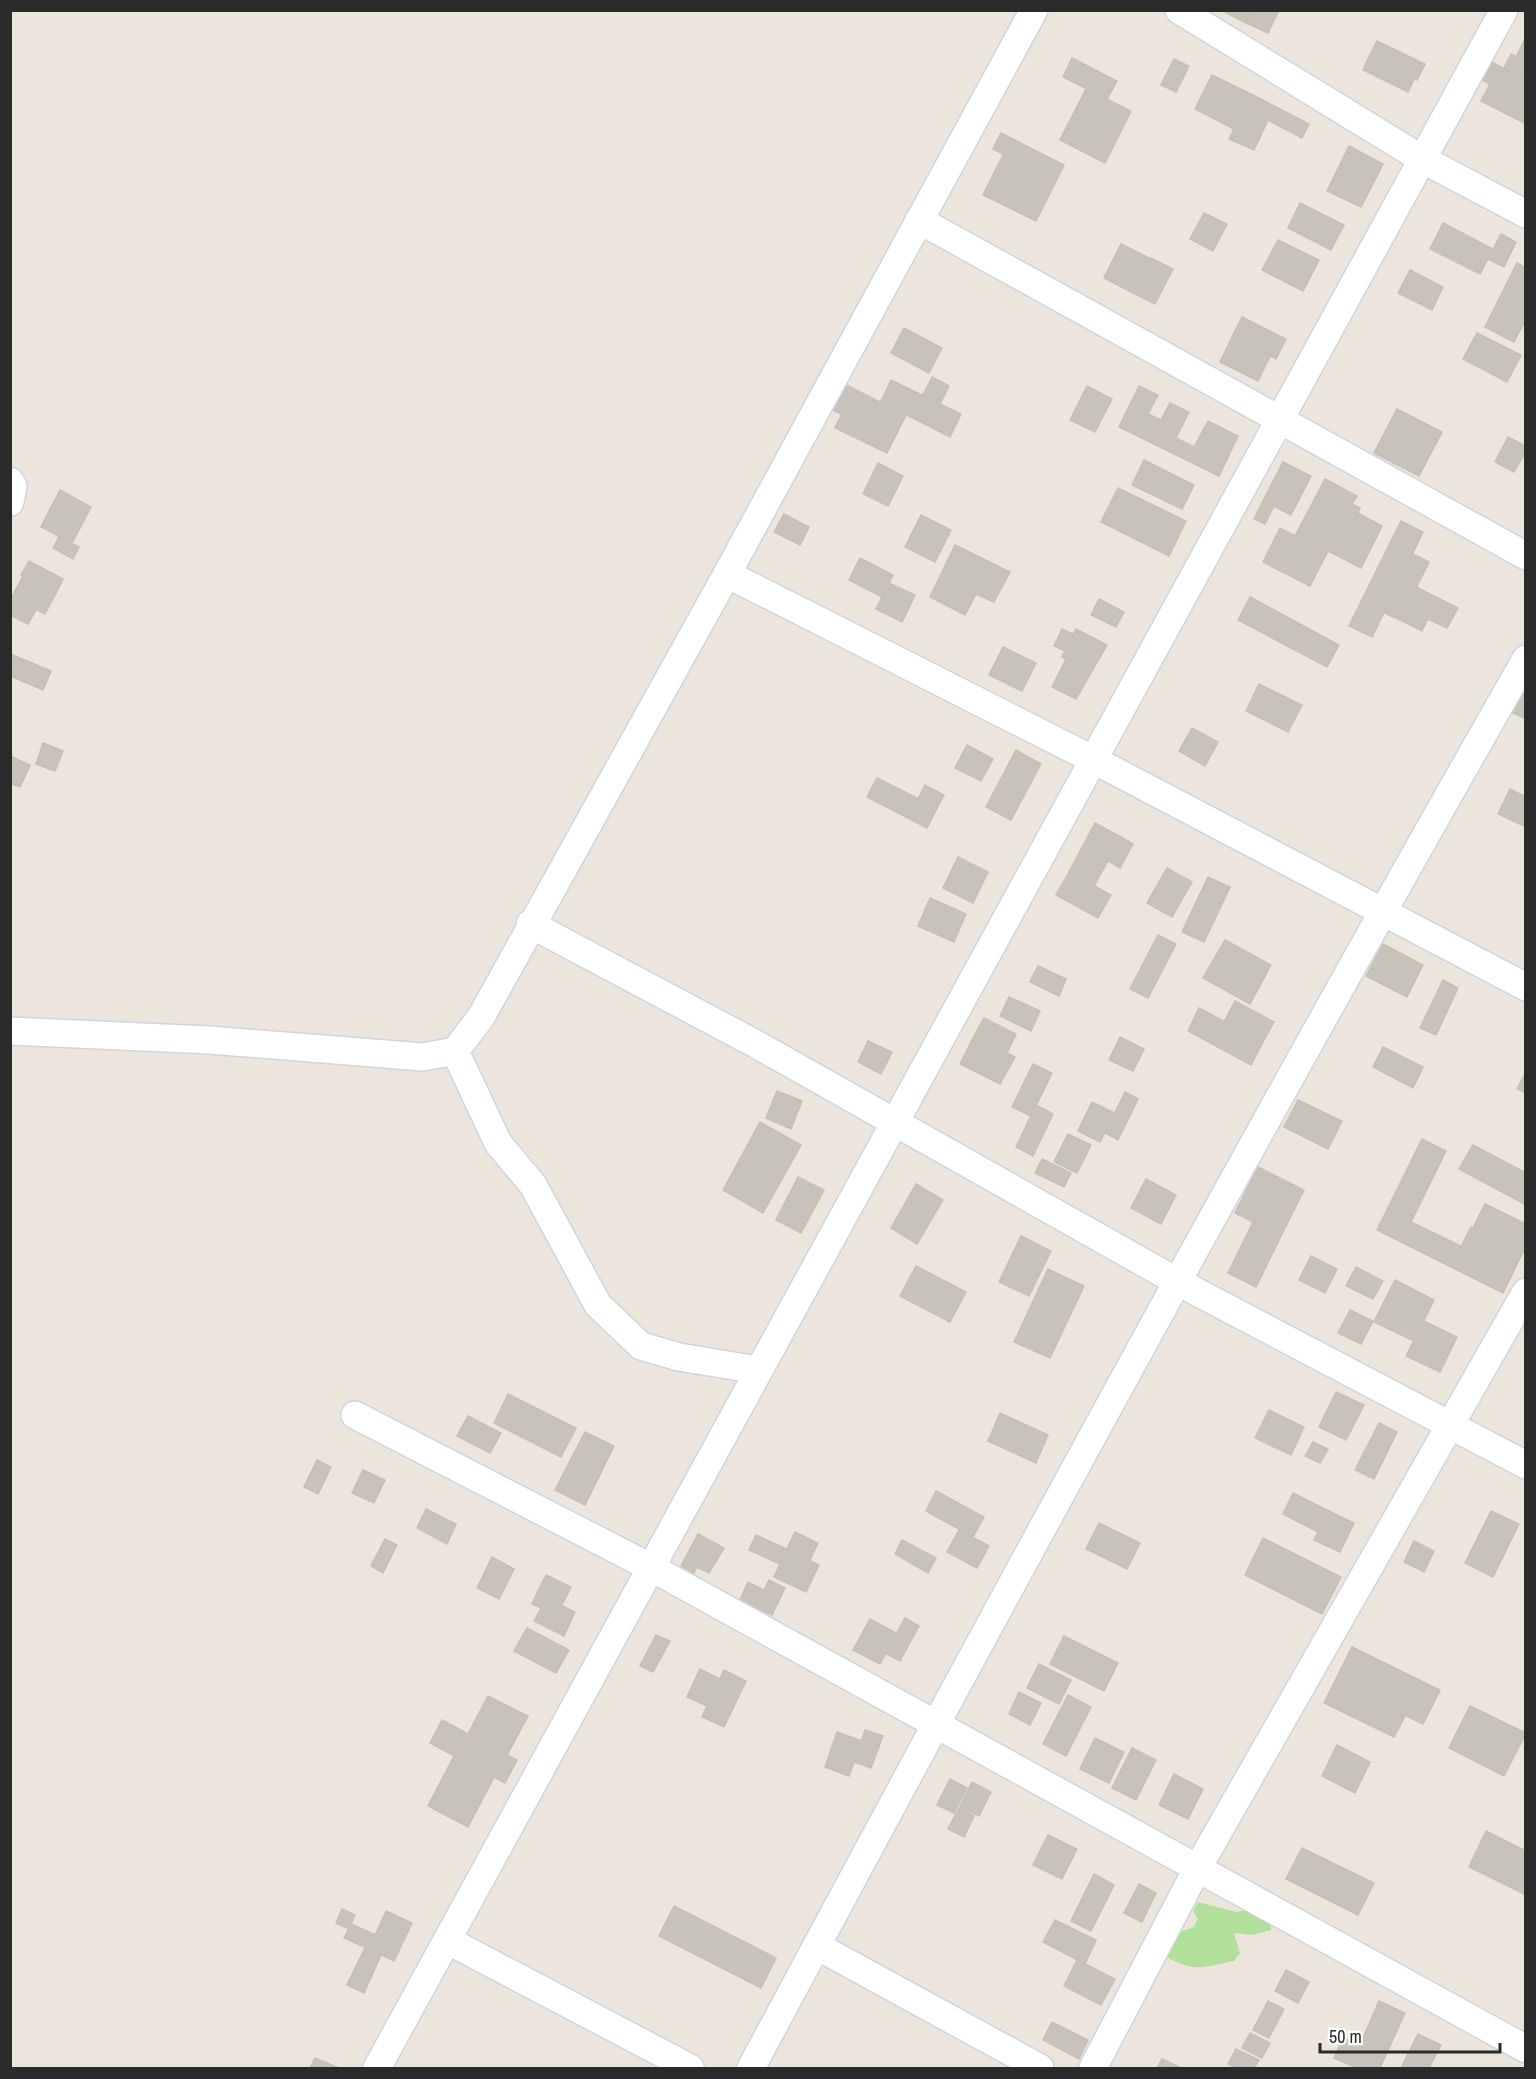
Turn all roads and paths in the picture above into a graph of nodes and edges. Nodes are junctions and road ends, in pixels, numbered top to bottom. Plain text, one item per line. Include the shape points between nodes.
1 (1034, 10) edge
2 (1179, 10) edge
3 (1504, 10) edge
4 (1422, 159) junction
5 (1526, 214) edge
6 (919, 220) junction
7 (1278, 421) junction
8 (10, 481) edge
9 (10, 502) edge
10 (1526, 556) edge
11 (727, 574) junction
12 (1526, 659) edge
13 (1092, 759) junction
14 (1383, 910) junction
15 (530, 924) junction
16 (1526, 987) edge
17 (10, 1031) edge
18 (455, 1051) junction
19 (893, 1124) junction
20 (1178, 1282) junction
21 (1526, 1292) edge
22 (758, 1370) junction
23 (355, 1415) dead end
24 (1451, 1424) junction
25 (1526, 1465) edge
26 (650, 1568) junction
27 (935, 1726) junction
28 (1197, 1869) junction
29 (447, 1940) junction
30 (817, 1946) junction
31 (1526, 2049) edge
32 (377, 2068) edge
33 (690, 2068) edge
34 (751, 2068) edge
35 (1040, 2068) edge
36 (1093, 2068) edge

1 - 6 street
2 - 4 street
3 - 4 street
4 - 5 street
4 - 7 street
6 - 7 street
6 - 11 street
7 - 10 street
7 - 13 street
8 - 9 street
11 - 13 street
11 - 15 street
12 - 14 street
13 - 14 street
13 - 19 street
14 - 16 street
14 - 20 street
15 - 18 street via 481,1017
15 - 19 street via 754,1043
17 - 18 street via 208,1040 423,1057
18 - 22 street via 498,1143 533,1185 598,1305 641,1346 679,1357
19 - 20 street
19 - 22 street
20 - 24 street
20 - 27 street
21 - 24 street
22 - 26 street
23 - 26 street
24 - 25 street
24 - 28 street
26 - 27 street
26 - 29 street
27 - 28 street
27 - 30 street
28 - 31 street
28 - 36 street
29 - 32 street
29 - 33 street
30 - 34 street
30 - 35 street

